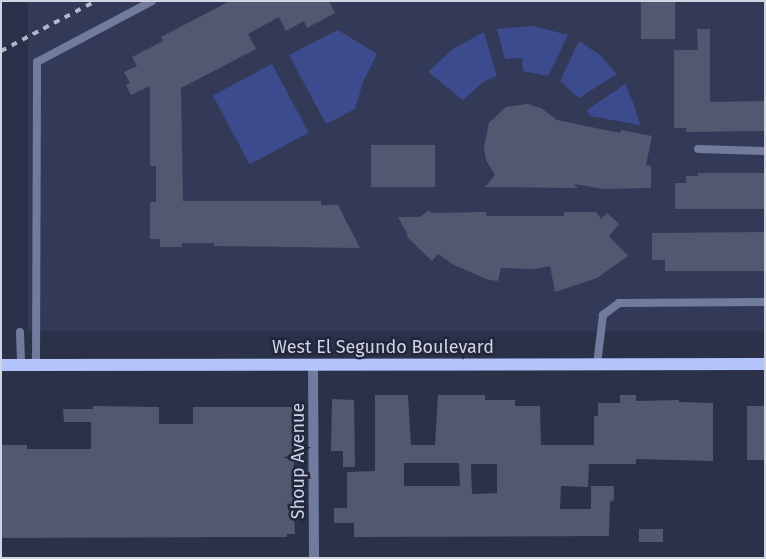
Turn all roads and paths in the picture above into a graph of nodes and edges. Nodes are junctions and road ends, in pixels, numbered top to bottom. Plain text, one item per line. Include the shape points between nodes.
1 (152, 1) edge
2 (698, 150) dead end
3 (765, 150) edge
4 (765, 302) edge
5 (20, 332) dead end
6 (314, 364) junction
7 (597, 364) junction
8 (765, 364) edge
9 (1, 365) edge
10 (20, 365) junction
11 (36, 365) junction
12 (314, 558) edge

1 - 11 lane via 37,62
2 - 3 lane
4 - 7 lane via 619,303 602,315
5 - 10 lane
6 - 7 main road, West El Segundo Boulevard
6 - 11 main road, West El Segundo Boulevard
6 - 12 street, Shoup Avenue
7 - 8 main road, West El Segundo Boulevard
9 - 10 main road, West El Segundo Boulevard
10 - 11 main road, West El Segundo Boulevard

